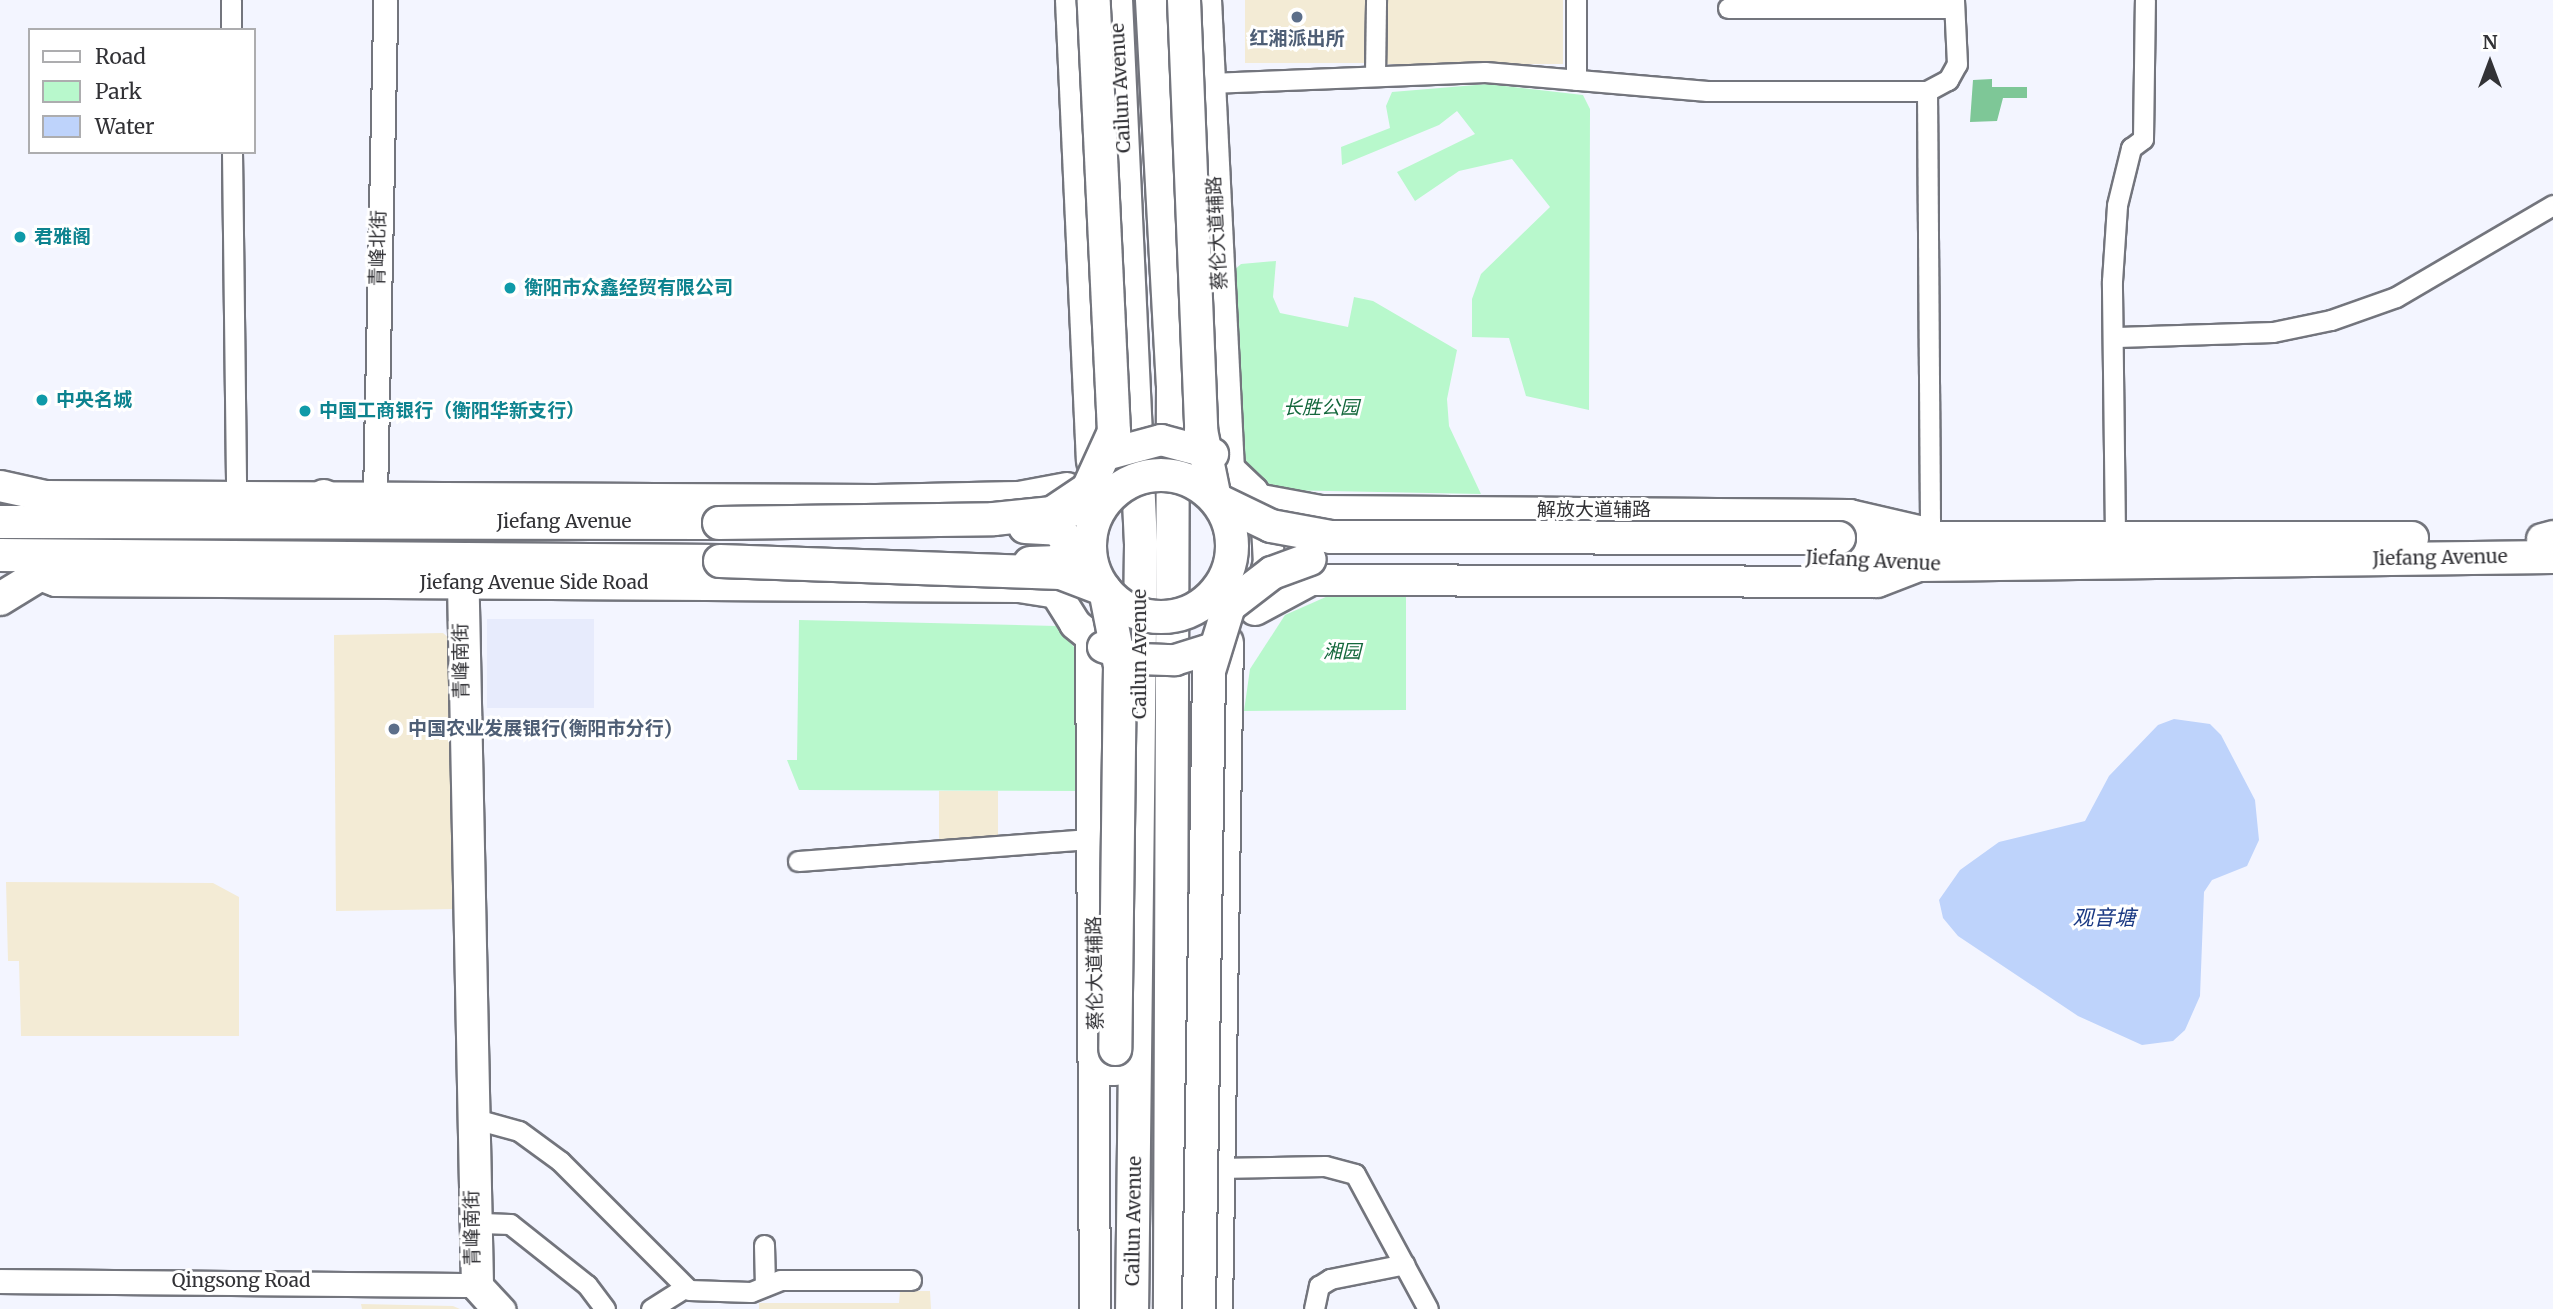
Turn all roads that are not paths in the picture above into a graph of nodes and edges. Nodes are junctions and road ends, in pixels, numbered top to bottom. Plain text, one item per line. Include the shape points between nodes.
1 (231, 0) edge
2 (385, 0) edge
3 (1071, 0) edge
4 (1094, 0) edge
5 (1116, 0) edge
6 (1152, 0) edge
7 (1184, 0) edge
8 (1206, 0) edge
9 (1376, 0) edge
10 (1576, 0) edge
11 (2145, 0) edge
12 (1954, 4) edge
13 (1728, 8) dead end
14 (231, 28) edge
15 (1375, 75) junction
16 (1576, 80) junction
17 (1210, 83) junction
18 (1927, 91) junction
19 (232, 154) edge
20 (2553, 205) edge
21 (2117, 337) junction
22 (1105, 449) junction
23 (1214, 450) junction
24 (0, 486) edge
25 (1121, 487) junction
26 (1067, 488) junction
27 (236, 496) junction
28 (324, 496) joint
29 (1215, 499) junction
30 (376, 509) junction
31 (1264, 513) junction
32 (1049, 515) junction
33 (899, 521) junction
34 (0, 522) edge
35 (1930, 534) junction
36 (2115, 535) junction
37 (2550, 543) edge
38 (1839, 548) junction
39 (1310, 559) junction
40 (19, 561) edge
41 (1922, 565) junction
42 (899, 566) junction
43 (1028, 571) junction
44 (465, 574) junction
45 (1105, 590) junction
46 (1056, 593) junction
47 (0, 599) edge
48 (1203, 603) junction
49 (1255, 611) junction
50 (1108, 646) junction
51 (1217, 653) junction
52 (1093, 839) junction
53 (798, 861) dead end
54 (1109, 1062) junction
55 (479, 1120) junction
56 (1218, 1168) junction
57 (481, 1223) junction
58 (764, 1245) dead end
59 (1405, 1264) junction
60 (911, 1280) dead end
61 (0, 1281) edge
62 (477, 1285) junction
63 (765, 1286) junction
64 (686, 1287) junction
65 (493, 1309) edge
66 (503, 1309) edge
67 (606, 1309) edge
68 (651, 1309) edge
69 (1095, 1309) edge
70 (1112, 1309) edge
71 (1132, 1309) edge
72 (1170, 1309) edge
73 (1199, 1309) edge
74 (1217, 1309) edge
75 (1314, 1309) edge
76 (1428, 1309) edge

1 - 14 street
2 - 30 street, 青峰北街
3 - 22 main road
4 - 22 highway, bridge
5 - 71 highway, Cailun Avenue via 1141,544
6 - 72 highway, Cailun Avenue via 1173,384
7 - 23 highway, bridge
8 - 17 main road, 蔡伦大道辅路
9 - 15 street
10 - 16 street
11 - 21 street via 2143,139 2131,148 2117,205
12 - 13 street
12 - 18 street via 1957,64 1948,80
15 - 16 street via 1485,72
15 - 17 street
16 - 18 street via 1707,91
17 - 23 main road, 蔡伦大道辅路
18 - 35 street
19 - 27 street
20 - 21 street via 2396,297 2331,320 2273,332
21 - 36 street
22 - 23 highway, bridge via 1128,458 1186,457
22 - 26 main road
22 - 32 highway, bridge via 1088,489
23 - 29 highway, bridge
23 - 31 main road
23 - 31 highway, bridge via 1233,493
24 - 27 main road via 44,496
25 - 29 highway, bridge via 1165,475 1188,480
25 - 32 highway, Jiefang Avenue, bridge via 1090,507
25 - 45 highway, bridge via 1104,503 1090,547
26 - 30 main road via 1018,497
26 - 46 main road via 1051,521 1048,557
27 - 28 main road
28 - 30 highway
29 - 31 highway, Jiefang Avenue, bridge
29 - 48 highway, bridge via 1231,527 1233,549 1219,588
30 - 33 highway, Jiefang Avenue, bridge via 719,523
30 - 34 highway, Jiefang Avenue
31 - 35 main road, 解放大道辅路 via 1850,515
31 - 38 highway, Jiefang Avenue, bridge via 1331,537
31 - 49 main road via 1269,562
32 - 33 highway, Jiefang Avenue, bridge
33 - 42 highway, bridge via 1058,529 1070,545 1059,562
35 - 36 highway, Jiefang Avenue
35 - 38 highway, Jiefang Avenue
36 - 37 highway, Jiefang Avenue
37 - 41 highway, Jiefang Avenue
38 - 39 highway, Jiefang Avenue
38 - 41 highway, Jiefang Avenue
39 - 48 highway, Jiefang Avenue, bridge via 1258,571
39 - 51 highway, bridge via 1272,573 1229,606
40 - 44 highway, Jiefang Avenue via 74,555
40 - 44 main road, Jiefang Avenue Side Road via 56,581
40 - 47 highway
41 - 49 main road via 1877,582 1311,580
42 - 43 highway, Jiefang Avenue, bridge
42 - 44 highway, Jiefang Avenue, bridge via 720,561
43 - 45 highway, Jiefang Avenue, bridge via 1061,573
43 - 50 highway, bridge via 1082,596
44 - 46 main road, Jiefang Avenue Side Road via 1019,587
44 - 55 street, 青峰南街
44 - 62 street, 青峰南街
45 - 48 highway, bridge via 1142,614 1164,617
45 - 50 highway, bridge
46 - 50 main road
49 - 51 main road
50 - 51 highway, bridge via 1135,633 1192,632
50 - 52 main road, 蔡伦大道辅路
50 - 54 highway, bridge
51 - 56 main road
51 - 73 highway, bridge
52 - 53 street
52 - 54 main road, 蔡伦大道辅路
54 - 69 main road, 蔡伦大道辅路
54 - 70 highway
55 - 57 street, 青峰南街
55 - 64 street via 519,1131 560,1161
56 - 59 street via 1325,1166 1355,1174
56 - 74 main road
57 - 62 street, 青峰南街
57 - 67 street via 510,1224 587,1286
58 - 63 street
59 - 75 street via 1330,1279 1319,1286
59 - 76 street
60 - 63 street via 780,1280
61 - 62 street, Qingsong Road
62 - 65 street, 青峰南街
62 - 66 street, 青峰南街
63 - 64 street via 751,1292
64 - 68 street

